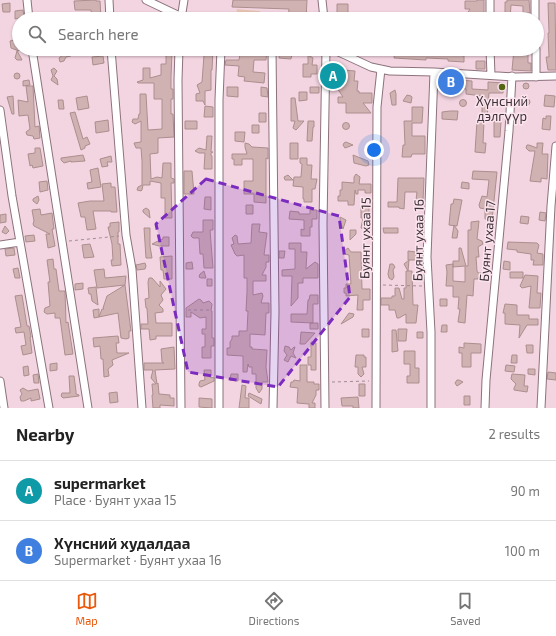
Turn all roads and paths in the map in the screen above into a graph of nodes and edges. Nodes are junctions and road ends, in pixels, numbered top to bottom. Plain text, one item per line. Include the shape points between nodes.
1 (27, 0) edge
2 (109, 0) edge
3 (146, 0) edge
4 (184, 0) edge
5 (322, 0) edge
6 (490, 0) edge
7 (535, 0) edge
8 (28, 12) edge
9 (110, 12) edge
10 (171, 12) edge
11 (183, 12) edge
12 (323, 12) edge
13 (490, 12) edge
14 (535, 12) edge
15 (33, 56) edge
16 (112, 56) edge
17 (180, 56) edge
18 (221, 56) edge
19 (272, 56) edge
20 (326, 56) edge
21 (347, 56) edge
22 (490, 56) edge
23 (536, 56) edge
24 (381, 69) junction
25 (434, 72) junction
26 (491, 75) junction
27 (512, 76) junction
28 (556, 76) edge
29 (536, 77) junction
30 (0, 110) edge
31 (556, 146) edge
32 (126, 235) junction
33 (62, 241) junction
34 (20, 242) junction
35 (0, 245) edge
36 (377, 285) junction
37 (429, 286) junction
38 (180, 310) junction
39 (220, 310) junction
40 (0, 381) edge
41 (376, 381) junction
42 (324, 382) junction
43 (4, 408) edge
44 (49, 408) edge
45 (88, 408) edge
46 (142, 408) edge
47 (181, 408) edge
48 (219, 408) edge
49 (273, 408) edge
50 (324, 408) edge
51 (376, 408) edge
52 (432, 408) edge
53 (485, 408) edge
54 (541, 408) edge

1 - 8 street
2 - 9 street
3 - 10 street
4 - 11 street
5 - 12 street
6 - 13 street
7 - 14 street
15 - 33 street
16 - 32 street
17 - 38 street
18 - 39 street
19 - 49 street via 275,304
20 - 42 street
21 - 24 street
22 - 26 street
23 - 29 street
24 - 25 street
24 - 36 street, Буянт ухаа 15 via 377,106
25 - 26 street
25 - 37 street, Буянт ухаа 16 via 427,257
26 - 27 street
27 - 29 street
27 - 53 street, Буянт ухаа 17
28 - 29 street
30 - 34 street
31 - 54 street
32 - 33 path
32 - 46 street via 132,269
33 - 45 street
34 - 35 street
34 - 44 street
36 - 37 path
36 - 41 street, Буянт ухаа 15
37 - 52 street, Буянт ухаа 16
38 - 39 path
38 - 47 street
39 - 48 street
40 - 43 street
41 - 42 path
41 - 51 street, Буянт ухаа 15
42 - 50 street

